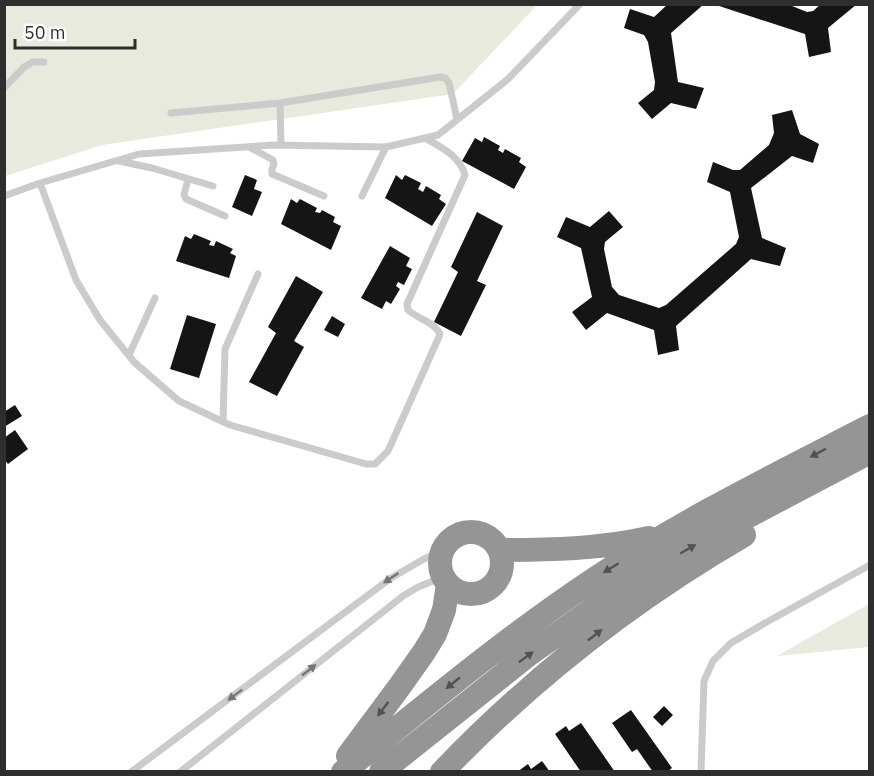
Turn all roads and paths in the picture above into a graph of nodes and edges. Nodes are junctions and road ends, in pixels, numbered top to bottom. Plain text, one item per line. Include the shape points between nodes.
1 (580, 4) edge
2 (44, 62) dead end
3 (4, 88) edge
4 (280, 103) junction
5 (171, 113) dead end
6 (457, 119) junction
7 (425, 138) junction
8 (281, 145) junction
9 (248, 147) junction
10 (386, 147) junction
11 (116, 161) junction
12 (189, 179) junction
13 (40, 183) junction
14 (213, 186) dead end
15 (4, 196) edge
16 (324, 196) dead end
17 (362, 196) dead end
18 (225, 216) dead end
19 (258, 274) dead end
20 (155, 298) dead end
21 (129, 355) junction
22 (223, 422) junction
23 (870, 426) edge
24 (870, 452) edge
25 (870, 464) edge
26 (666, 534) junction
27 (500, 550) junction
28 (442, 551) junction
29 (870, 565) edge
30 (445, 581) junction
31 (131, 771) edge
32 (180, 771) edge
33 (337, 771) edge
34 (343, 771) edge
35 (381, 771) edge
36 (442, 771) edge
37 (701, 771) edge

1 - 6 lane via 508,79
2 - 3 lane via 24,67
4 - 5 lane
4 - 6 lane via 440,77 449,83
4 - 8 lane
6 - 7 lane via 438,135
7 - 10 lane
7 - 22 lane via 449,152 465,176 407,304 408,310 440,334 388,451 375,464 366,464
8 - 9 lane
8 - 10 lane
9 - 11 lane via 139,154
9 - 16 lane via 273,160 272,174
10 - 17 lane
11 - 12 lane
11 - 13 lane
12 - 14 lane
12 - 18 lane via 186,199
13 - 15 lane
13 - 21 lane via 76,280 100,320
19 - 22 lane via 225,349
20 - 21 lane
21 - 22 lane via 179,400
23 -> 26 highway
35 -> 24 highway via 528,655 609,597 701,541
36 -> 25 highway via 546,673 650,594
26 - 27 highway via 572,549
26 -> 34 highway via 596,577 514,636
27 - 28 highway via 488,537 471,532 454,537
27 - 30 highway via 500,576 489,590 463,594
28 - 30 highway via 440,568
28 -> 31 lane via 391,578
29 - 37 lane via 765,622 731,643 713,661 704,681
32 -> 30 lane via 403,596 418,587
30 -> 33 highway via 444,610 435,634

